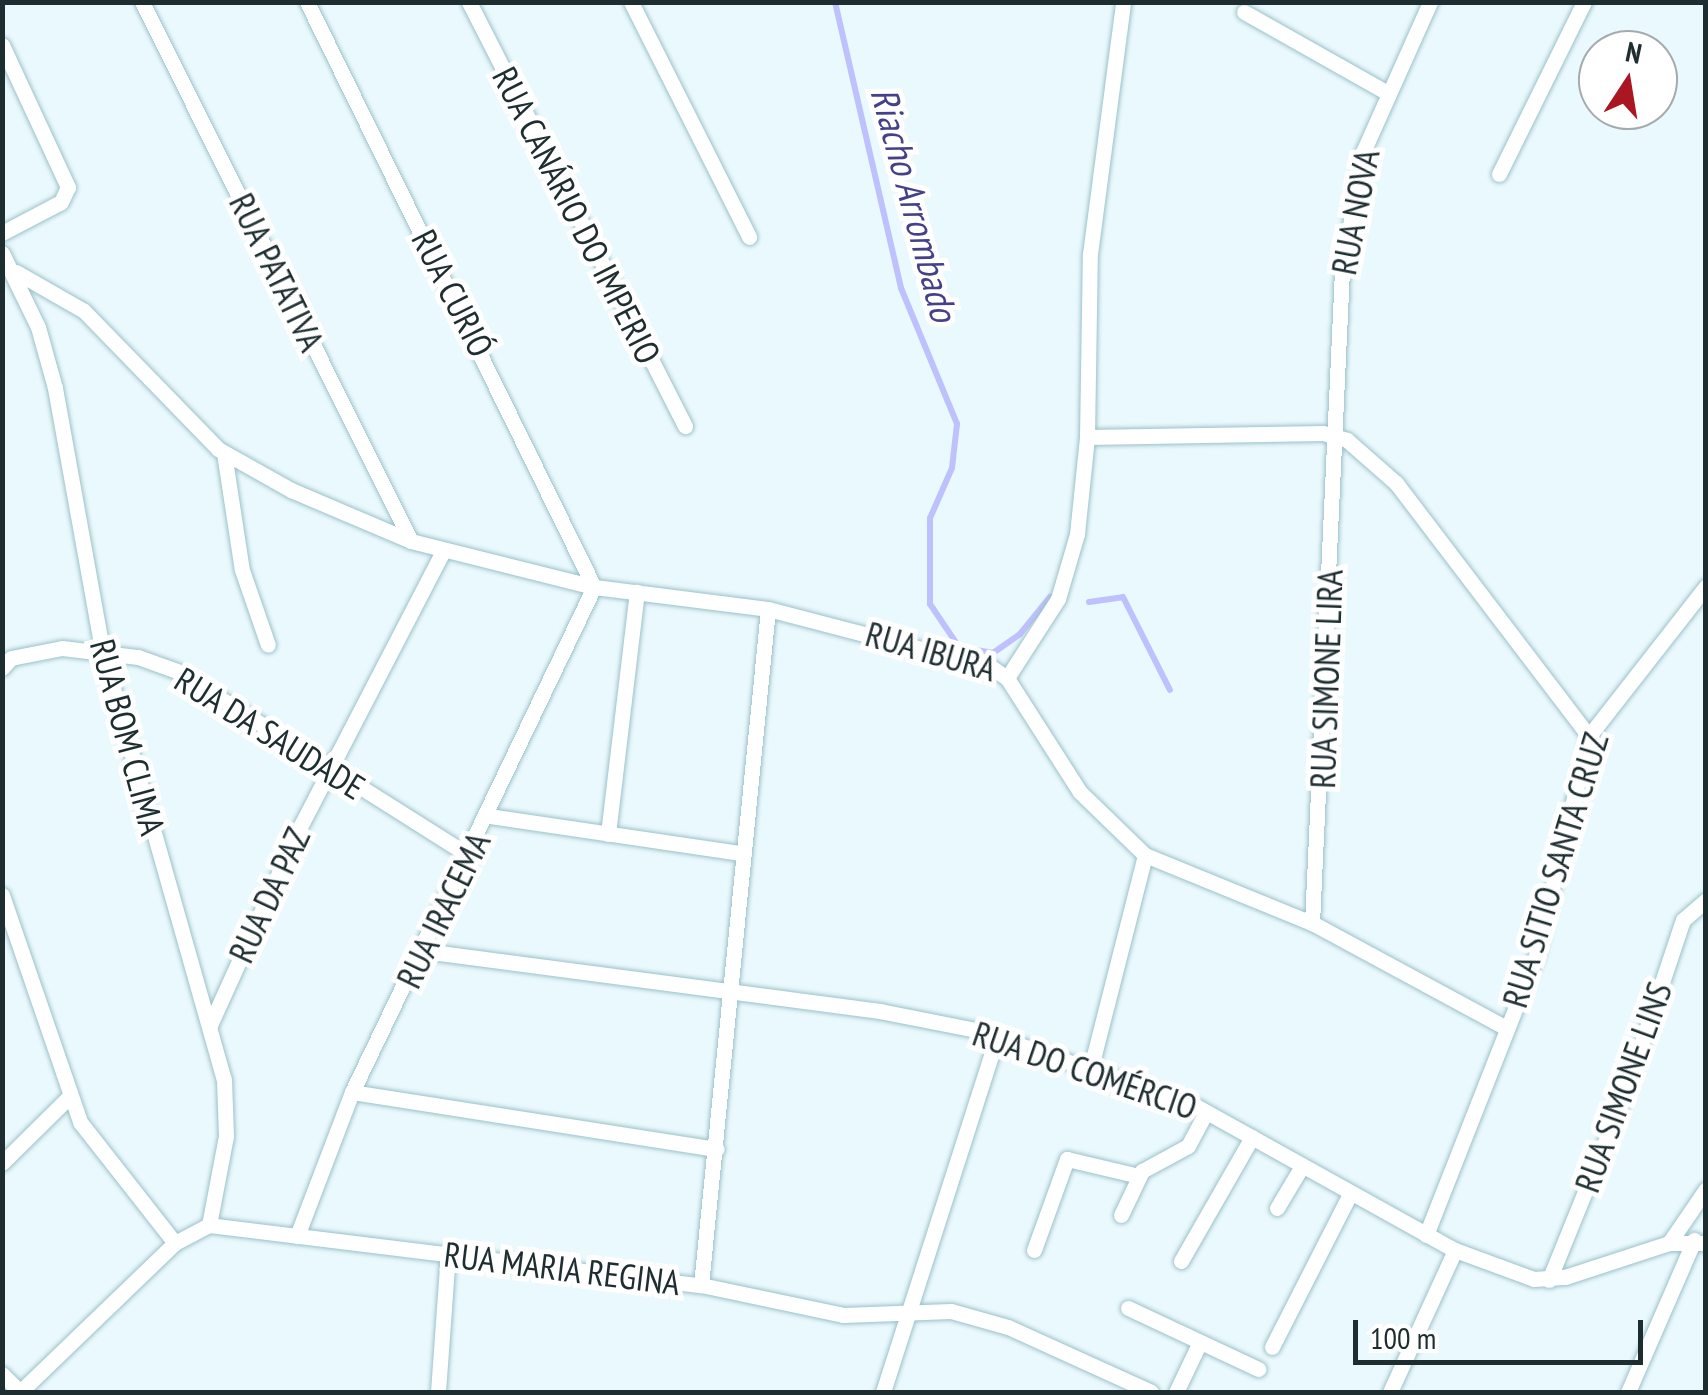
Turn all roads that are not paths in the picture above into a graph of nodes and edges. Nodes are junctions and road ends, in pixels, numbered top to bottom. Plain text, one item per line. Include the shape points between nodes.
1 (142, 2) edge
2 (306, 2) edge
3 (469, 2) edge
4 (632, 2) edge
5 (1123, 2) edge
6 (1430, 2) edge
7 (1584, 2) edge
8 (1244, 12) dead end
9 (2, 45) edge
10 (1386, 92) junction
11 (1499, 174) dead end
12 (2, 233) edge
13 (749, 237) dead end
14 (2, 253) edge
15 (16, 272) junction
16 (685, 426) dead end
17 (1336, 435) junction
18 (1087, 437) junction
19 (224, 453) junction
20 (411, 541) junction
21 (442, 553) junction
22 (594, 586) junction
23 (1706, 586) edge
24 (637, 592) junction
25 (768, 610) junction
26 (268, 645) dead end
27 (102, 649) junction
28 (5, 658) edge
29 (1007, 678) junction
30 (1589, 736) junction
31 (331, 772) junction
32 (489, 816) junction
33 (608, 834) junction
34 (740, 853) junction
35 (1145, 855) junction
36 (470, 856) junction
37 (1704, 900) edge
38 (4, 906) edge
39 (1312, 923) junction
40 (424, 951) junction
41 (730, 996) junction
42 (210, 1026) junction
43 (1506, 1028) junction
44 (996, 1039) junction
45 (1090, 1071) junction
46 (352, 1092) junction
47 (68, 1098) junction
48 (1206, 1112) junction
49 (1252, 1137) junction
50 (716, 1150) junction
51 (2, 1163) edge
52 (1302, 1166) junction
53 (1138, 1176) junction
54 (1706, 1189) edge
55 (1350, 1194) junction
56 (1277, 1208) dead end
57 (1122, 1215) dead end
58 (209, 1225) junction
59 (297, 1236) junction
60 (1426, 1236) junction
61 (1700, 1242) edge
62 (1668, 1243) junction
63 (176, 1244) junction
64 (1034, 1250) dead end
65 (1454, 1250) junction
66 (448, 1254) junction
67 (1181, 1261) dead end
68 (1549, 1280) junction
69 (701, 1285) junction
70 (1128, 1308) dead end
71 (912, 1314) junction
72 (1200, 1342) junction
73 (1272, 1347) dead end
74 (1258, 1369) dead end
75 (2, 1374) edge
76 (20, 1392) edge
77 (438, 1392) edge
78 (883, 1392) edge
79 (1151, 1392) edge
80 (1176, 1392) edge
81 (1390, 1392) edge
82 (1628, 1392) edge

1 - 20 street, RUA PATATIVA
2 - 22 street, RUA CURIÓ
3 - 16 street, RUA CANÁRIO DO IMPERIO
4 - 13 street
5 - 18 street, RUA IBURA via 1090,254
6 - 10 street, RUA NOVA
7 - 11 street
8 - 10 street
9 - 12 street via 68,187 61,202
10 - 17 street, RUA NOVA via 1352,199 1338,326
14 - 15 street, RUA BOM CLIMA
15 - 19 street via 84,311
15 - 27 street, RUA BOM CLIMA via 55,388
17 - 18 street
17 - 30 street via 1396,483
17 - 39 street, RUA SIMONE LIRA
18 - 29 street, RUA IBURA via 1078,534 1064,583
19 - 20 street
19 - 26 street via 242,570
20 - 21 street, RUA IBURA
21 - 22 street, RUA IBURA
21 - 31 street, RUA DA PAZ
22 - 24 street, RUA IBURA
22 - 32 street, RUA IRACEMA
23 - 30 street, RUA SITIO SANTA CRUZ
24 - 25 street, RUA IBURA
24 - 33 street
25 - 29 street, RUA IBURA via 983,664
25 - 34 street
27 - 28 street, RUA DA SAUDADE via 48,648
27 - 31 street, RUA DA SAUDADE via 177,671
27 - 42 street, RUA BOM CLIMA
29 - 35 street via 1080,792
30 - 43 street, RUA SITIO SANTA CRUZ via 1536,956
31 - 36 street, RUA DA SAUDADE
31 - 42 street, RUA DA PAZ via 276,874
32 - 33 street
32 - 36 street, RUA IRACEMA
33 - 34 street
34 - 41 street
35 - 39 street
35 - 45 street
36 - 40 street, RUA IRACEMA
37 - 68 street, RUA SIMONE LINS via 1684,920 1626,1090
38 - 47 street
39 - 43 street
40 - 41 street, RUA DO COMÉRCIO
40 - 46 street, RUA IRACEMA
41 - 44 street, RUA DO COMÉRCIO via 922,1018
41 - 50 street
42 - 58 street, RUA BOM CLIMA via 228,1111
43 - 60 street, RUA SITIO SANTA CRUZ
44 - 45 street, RUA DO COMÉRCIO
44 - 71 street
45 - 48 street, RUA DO COMÉRCIO
46 - 50 street
46 - 59 street, RUA IRACEMA
47 - 51 street
47 - 63 street via 103,1156
48 - 49 street, RUA DO COMÉRCIO
48 - 53 street via 1188,1146
49 - 52 street, RUA DO COMÉRCIO
49 - 67 street
50 - 69 street
52 - 55 street, RUA DO COMÉRCIO
52 - 56 street
53 - 57 street
53 - 64 street via 1067,1159
54 - 62 street
55 - 60 street, RUA DO COMÉRCIO
55 - 73 street
58 - 59 street, RUA MARIA REGINA
58 - 63 street
59 - 66 street, RUA MARIA REGINA
60 - 65 street, RUA DO COMÉRCIO
61 - 62 street
61 - 82 street
62 - 68 street
63 - 76 street
65 - 68 street, RUA DO COMÉRCIO
65 - 81 street
66 - 69 street, RUA MARIA REGINA
66 - 77 street
69 - 71 street, RUA MARIA REGINA via 843,1315
70 - 72 street
71 - 78 street
71 - 79 street, RUA MARIA REGINA via 950,1311 984,1319
72 - 74 street
72 - 80 street
75 - 76 street

